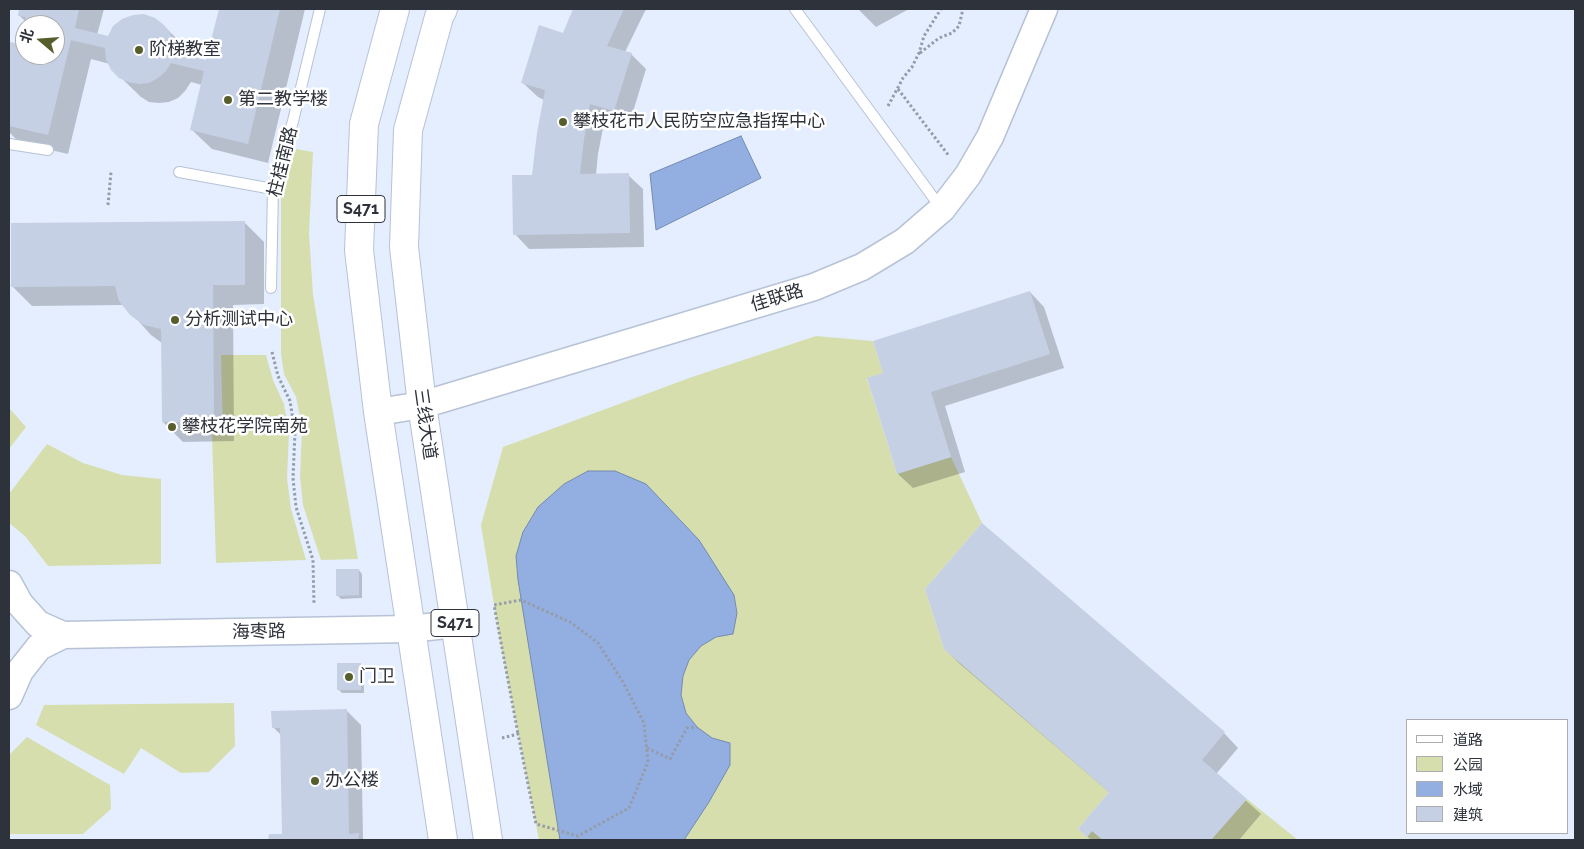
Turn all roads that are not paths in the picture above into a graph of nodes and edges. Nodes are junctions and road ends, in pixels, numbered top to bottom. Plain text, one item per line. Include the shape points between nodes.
1 (320, 9) edge
2 (395, 9) edge
3 (443, 9) edge
4 (795, 9) edge
5 (1044, 9) edge
6 (9, 144) edge
7 (48, 150) dead end
8 (179, 172) dead end
9 (273, 189) junction
10 (942, 209) junction
11 (271, 288) dead end
12 (422, 405) junction
13 (378, 412) junction
14 (9, 584) edge
15 (455, 624) junction
16 (410, 629) junction
17 (63, 635) junction
18 (9, 696) edge
19 (443, 840) edge
20 (488, 840) edge

1 - 9 lane, 柱桂南路
2 - 13 main road, S471 via 364,124 359,250
3 - 12 main road, 三线大道 / S471 via 408,130 404,247
4 - 10 lane
5 - 10 street, 佳联路 via 990,137 966,178
6 - 7 lane
8 - 9 lane
9 - 11 lane, 柱桂南路
10 - 12 street, 佳联路 via 905,241 862,267 814,287
12 - 13 street, 佳联路
12 - 15 main road, 三线大道 / S471
13 - 16 main road, S471
14 - 17 street via 20,604 38,624
15 - 16 street, 海枣路
15 - 20 main road, 三线大道 / S471
16 - 17 street, 海枣路
16 - 19 main road, S471
17 - 18 street via 39,647 20,671

